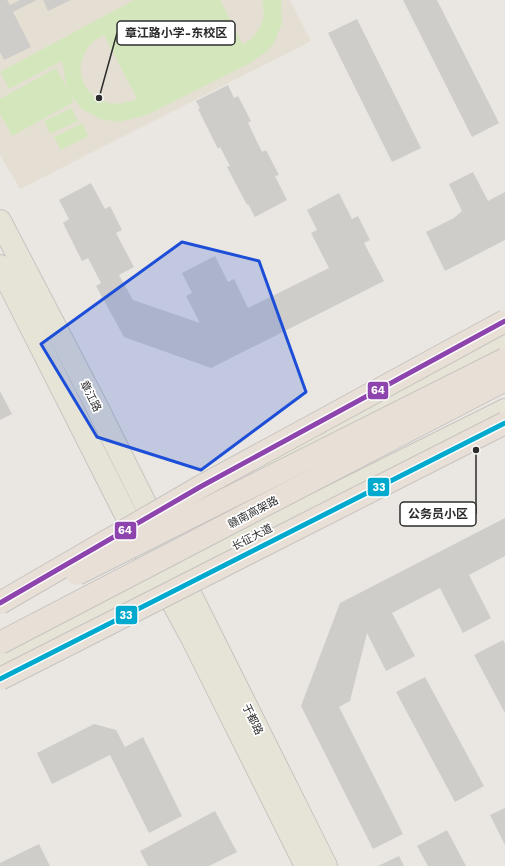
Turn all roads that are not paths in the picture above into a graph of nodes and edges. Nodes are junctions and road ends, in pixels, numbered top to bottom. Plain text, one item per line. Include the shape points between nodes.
1 (0, 221) edge
2 (0, 266) edge
3 (505, 321) edge
4 (505, 342) edge
5 (505, 359) edge
6 (505, 380) edge
7 (505, 410) edge
8 (505, 423) edge
9 (153, 521) junction
10 (134, 531) junction
11 (170, 578) junction
12 (0, 596) edge
13 (0, 603) edge
14 (0, 613) edge
15 (0, 643) edge
16 (0, 665) edge
17 (0, 678) edge
18 (306, 866) edge
19 (326, 866) edge

1 - 9 main road, 章江路
2 - 10 main road, 章江路
3 - 13 highway, bridge via 200,487
4 - 9 main road
5 - 14 highway, bridge
6 - 15 highway, 赣南高架路, bridge
7 - 11 main road, 长征大道
8 - 17 highway, bridge
9 - 10 main road
9 - 11 main road, 章江路
10 - 11 main road, 章江路
10 - 12 main road
11 - 16 main road, 长征大道
11 - 18 main road, 于都路 via 192,638
11 - 19 main road, 于都路

